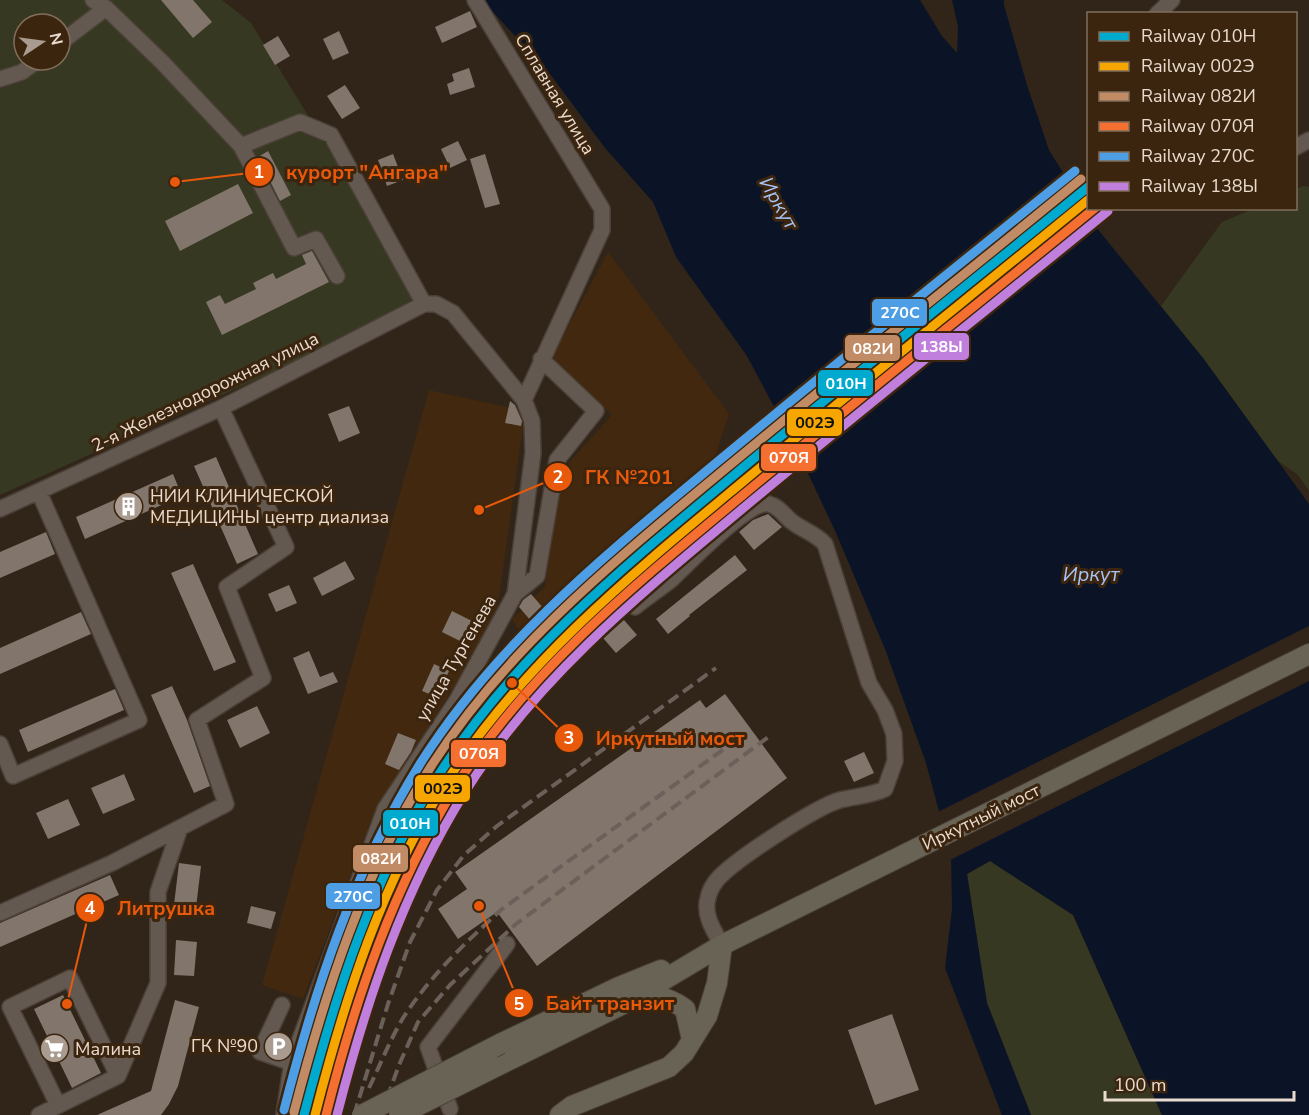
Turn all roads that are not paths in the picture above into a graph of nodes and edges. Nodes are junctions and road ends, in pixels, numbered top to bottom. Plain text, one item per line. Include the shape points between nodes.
1 (475, 0) edge
2 (1172, 0) edge
3 (99, 4) edge
4 (1159, 12) edge
5 (72, 31) edge
6 (22, 72) edge
7 (0, 79) edge
8 (241, 146) junction
9 (337, 276) dead end
10 (424, 304) junction
11 (541, 359) junction
12 (524, 399) junction
13 (221, 408) junction
14 (39, 492) junction
15 (0, 509) edge
16 (515, 594) junction
17 (635, 607) dead end
18 (1309, 654) edge
19 (0, 744) edge
20 (180, 828) junction
21 (0, 913) edge
22 (507, 944) dead end
23 (722, 945) junction
24 (625, 1003) junction
25 (282, 1005) dead end
26 (6, 1016) edge
27 (692, 1040) junction
28 (292, 1063) junction
29 (118, 1076) junction
30 (58, 1105) junction
31 (451, 1113) edge
32 (39, 1115) edge
33 (284, 1115) edge
34 (362, 1115) edge
35 (399, 1115) edge
36 (560, 1115) edge

1 - 11 street, Сплавная улица via 602,209 602,230
2 - 4 street
3 - 5 street
3 - 8 street via 162,62
6 - 7 street
8 - 9 street via 294,248 316,239
8 - 10 street via 300,122 331,135
10 - 12 street via 436,304 453,313
10 - 13 street, 2-я Железнодорожная улица
11 - 12 street
11 - 16 street via 596,411 557,460 537,576
12 - 16 street, улица Тургенева via 532,421 533,453
13 - 14 street, 2-я Железнодорожная улица
13 - 20 street via 286,547 227,587 263,678 197,720 226,804
14 - 15 street, 2-я Железнодорожная улица
14 - 19 street via 139,720 13,776
16 - 28 street, улица Тургенева via 456,702 385,809
17 - 23 street via 737,519 756,507 775,507 825,544 869,683 894,734 895,761 885,789 821,807 738,861 716,881 707,910
18 - 23 main road, Иркутный мост
20 - 21 street
20 - 29 street via 158,892 158,983
22 - 31 street via 428,1047
23 - 24 main road, Иркутный мост
23 - 27 main road via 711,1005
23 - 34 main road, bridge via 619,987
24 - 27 main road via 656,996 673,1000 685,1009
24 - 35 main road, Иркутный мост, bridge
25 - 28 street via 260,1052
26 - 29 street via 10,1007 70,978
26 - 30 street
27 - 36 main road via 669,1067 572,1106
28 - 33 street, улица Тургенева
29 - 30 street
30 - 32 street

